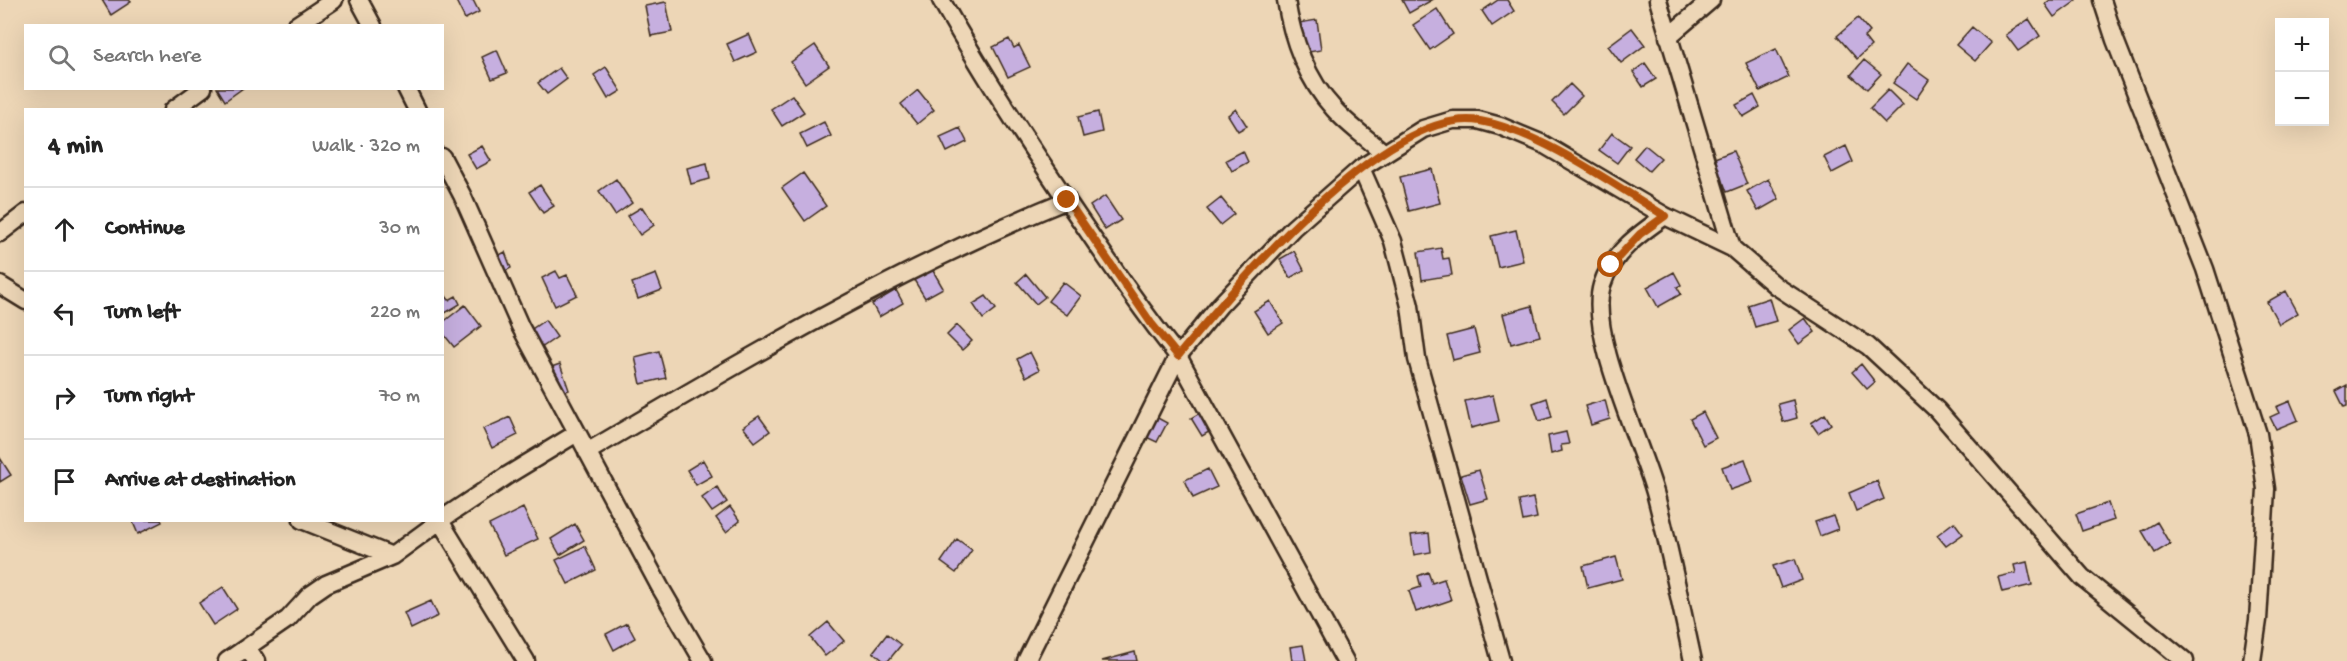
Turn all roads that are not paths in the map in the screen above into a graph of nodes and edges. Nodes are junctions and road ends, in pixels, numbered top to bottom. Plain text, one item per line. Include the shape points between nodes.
1 (334, 0) edge
2 (359, 0) edge
3 (941, 0) edge
4 (1287, 0) edge
5 (1658, 0) edge
6 (1711, 0) edge
7 (2102, 0) edge
8 (298, 24) edge
9 (372, 24) edge
10 (1668, 37) junction
11 (201, 90) edge
12 (407, 90) edge
13 (176, 108) edge
14 (416, 108) edge
15 (1383, 152) junction
16 (444, 161) edge
17 (1361, 168) junction
18 (1067, 200) junction
19 (24, 215) edge
20 (1665, 216) junction
21 (0, 233) edge
22 (1732, 248) junction
23 (0, 285) edge
24 (24, 300) edge
25 (1178, 356) junction
26 (577, 433) junction
27 (587, 452) junction
28 (444, 518) edge
29 (307, 522) edge
30 (438, 522) edge
31 (442, 522) edge
32 (392, 556) junction
33 (251, 654) edge
34 (227, 661) edge
35 (526, 661) edge
36 (703, 661) edge
37 (1026, 661) edge
38 (1345, 661) edge
39 (1501, 661) edge
40 (1693, 661) edge
41 (2185, 661) edge
42 (2252, 661) edge

1 - 8 street
2 - 9 street
3 - 18 street via 984,75
4 - 15 street via 1300,55 1316,85 1334,109
5 - 10 street
6 - 10 street
7 - 42 street via 2205,269 2258,434 2266,489
10 - 22 street
11 - 13 street
12 - 14 street
15 - 17 street
15 - 20 street via 1423,129 1453,120 1478,120 1543,144
16 - 26 street via 520,326
17 - 25 street via 1293,228
17 - 39 street via 1393,241 1410,306 1417,358
18 - 25 street
18 - 27 street via 822,316
19 - 21 street
20 - 22 street
20 - 40 street via 1640,234 1611,265 1601,288 1600,317 1631,429 1656,494
22 - 41 street via 1776,285 1868,346 1938,410 2082,577
23 - 24 street
25 - 37 street
25 - 38 street
26 - 27 street
26 - 28 street
27 - 36 street
29 - 32 street
30 - 32 street
31 - 35 street
32 - 33 street via 326,584 310,595
33 - 34 street

